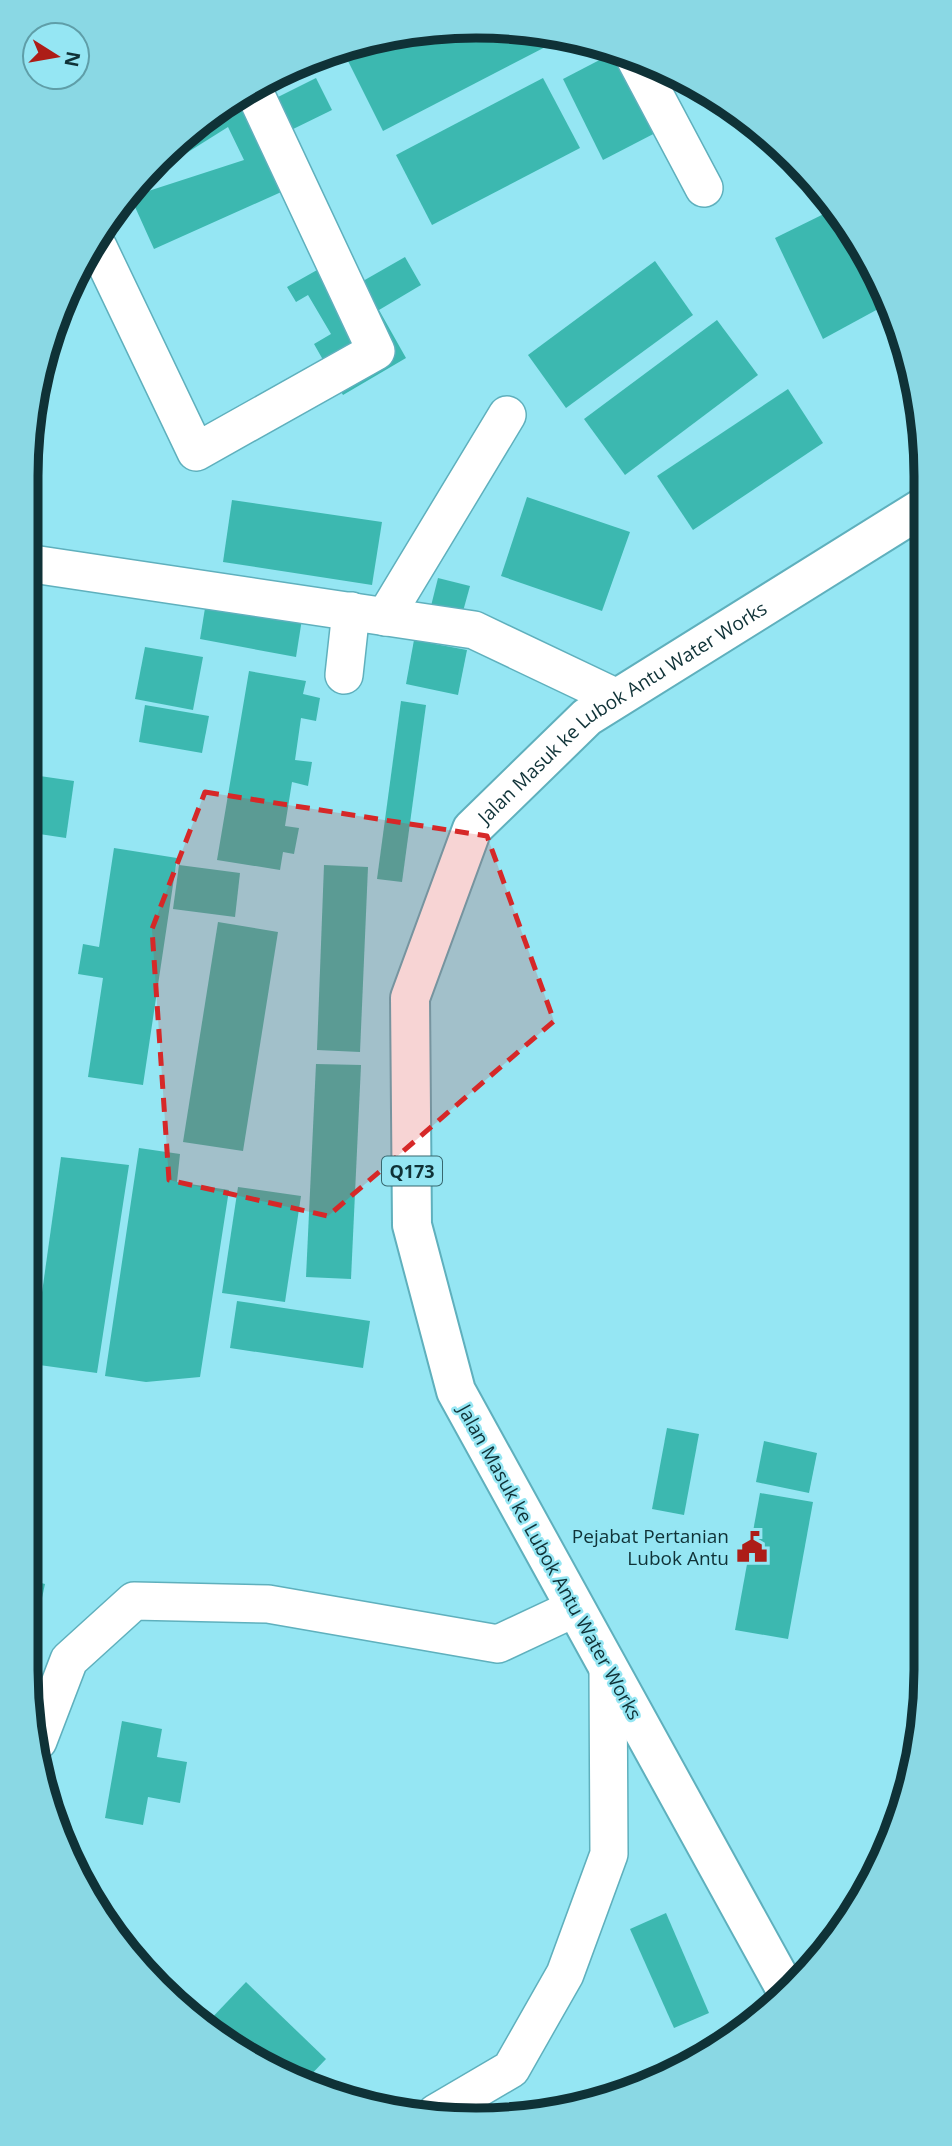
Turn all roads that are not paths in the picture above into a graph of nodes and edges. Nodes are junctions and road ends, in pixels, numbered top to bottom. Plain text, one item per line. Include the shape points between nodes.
1 (642, 72) edge
2 (257, 97) edge
3 (704, 188) dead end
4 (100, 252) edge
5 (507, 415) dead end
6 (914, 513) edge
7 (38, 565) edge
8 (368, 614) junction
9 (344, 675) dead end
10 (617, 698) junction
11 (575, 1608) junction
12 (608, 1667) junction
13 (42, 1729) edge
14 (782, 1982) edge
15 (446, 2107) edge

1 - 3 street
2 - 4 street via 376,351 195,452
5 - 8 street
6 - 10 main road, Jalan Masuk ke Lubok Antu Water Works / Q173
7 - 8 street
8 - 9 street
8 - 10 street via 474,630
10 - 11 main road, Jalan Masuk ke Lubok Antu Water Works / Q173 via 587,717 472,829 410,998 412,1225 456,1391
11 - 12 main road, Jalan Masuk ke Lubok Antu Water Works / Q173
11 - 13 street via 498,1644 268,1604 134,1601 69,1660
12 - 14 main road, Jalan Masuk ke Lubok Antu Water Works / Q173
12 - 15 street via 608,1854 565,1973 511,2069

